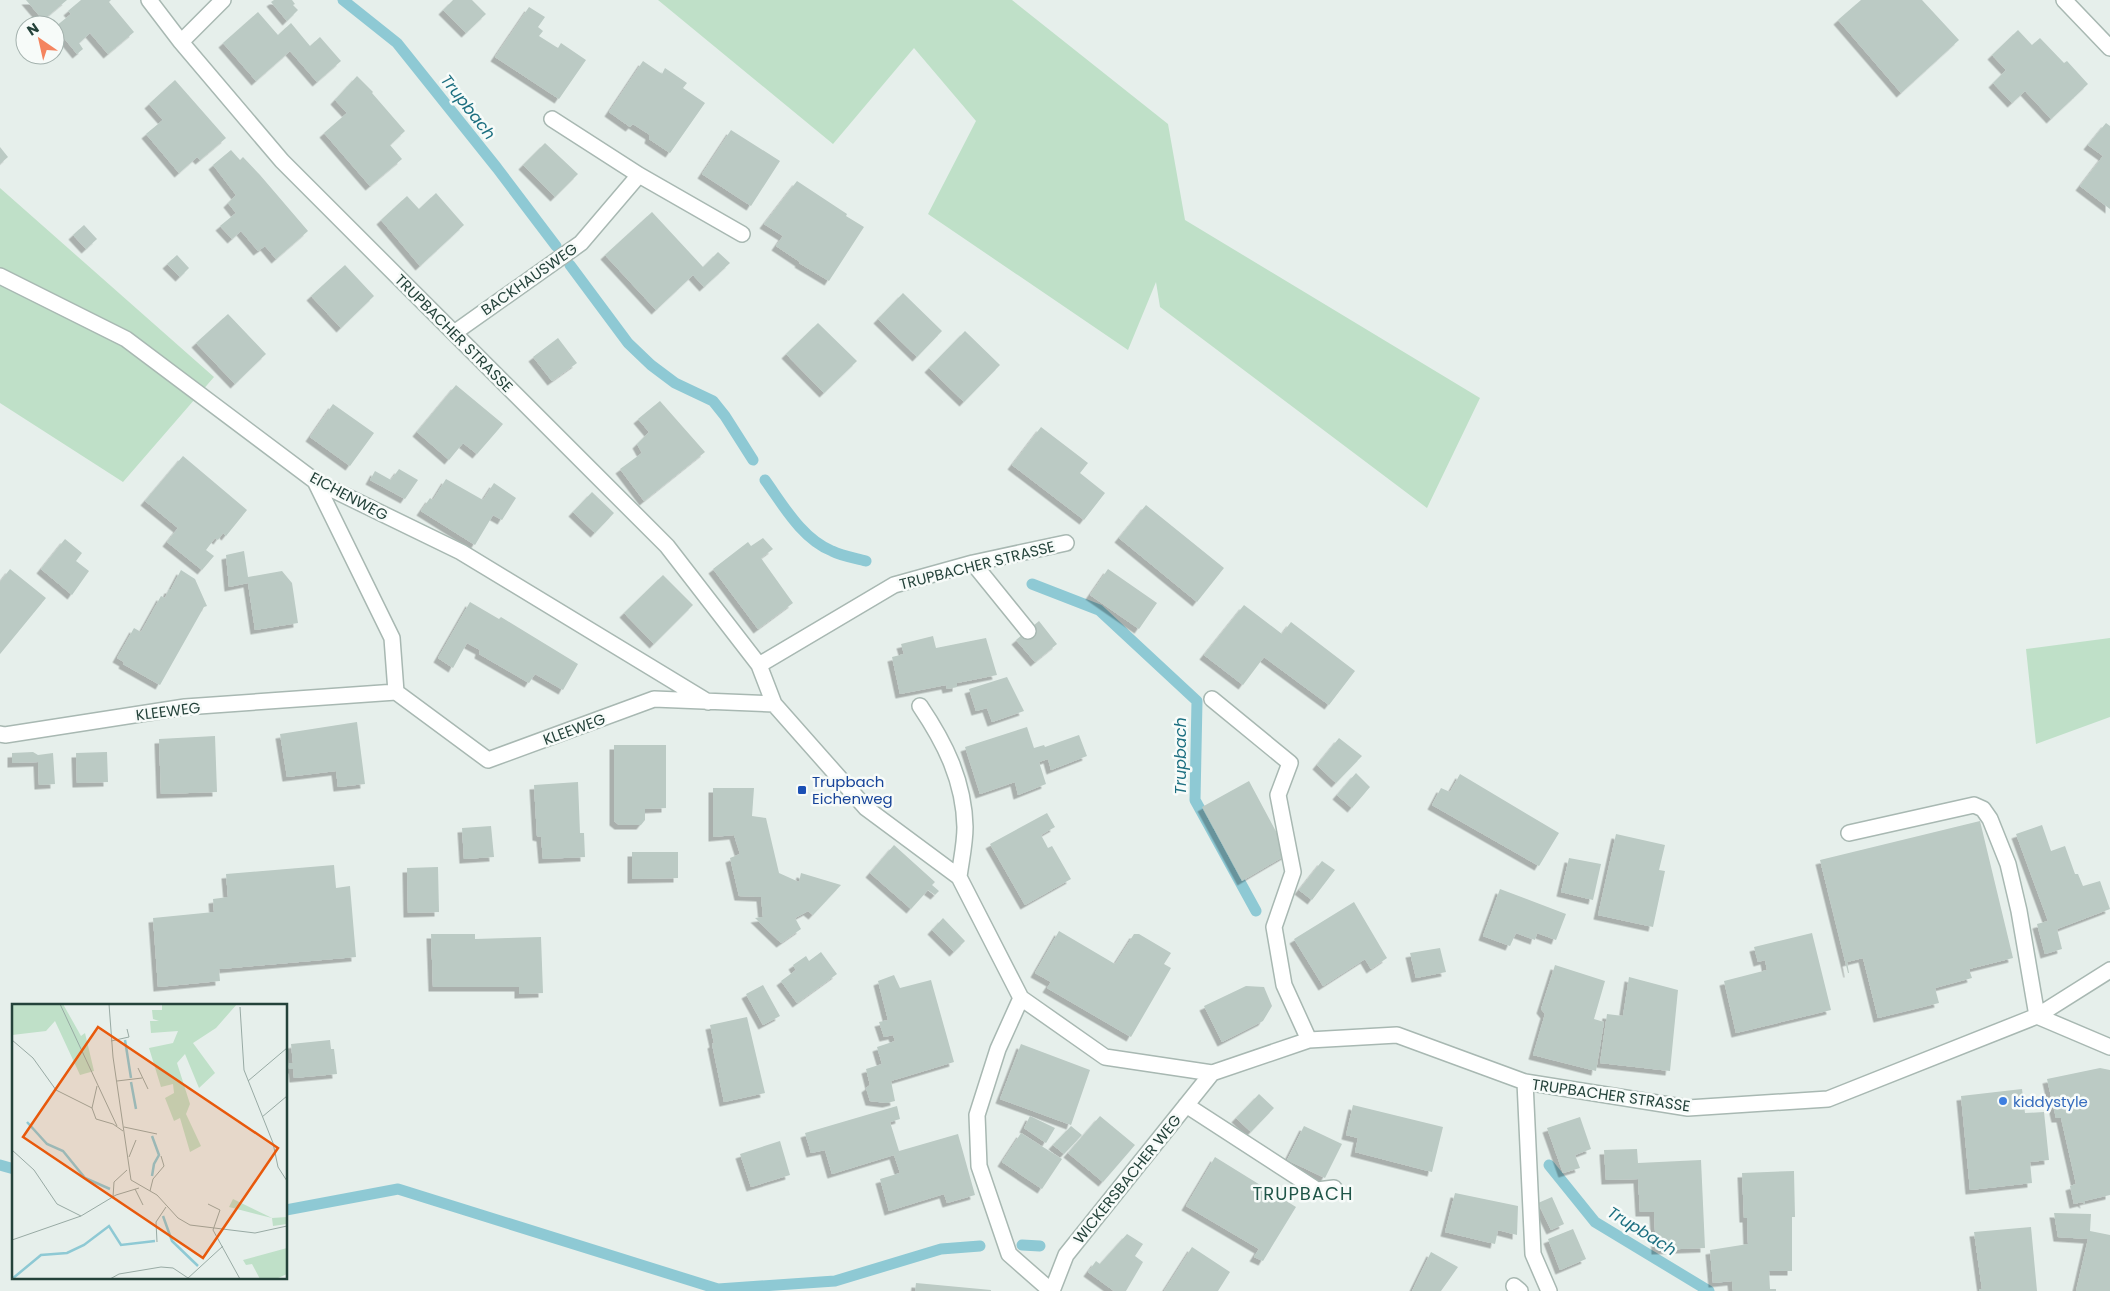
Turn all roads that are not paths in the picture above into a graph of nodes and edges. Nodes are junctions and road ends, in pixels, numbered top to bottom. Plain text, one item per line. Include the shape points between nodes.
1 (149, 0) edge
2 (223, 0) edge
3 (2064, 0) edge
4 (181, 42) junction
5 (2110, 48) edge
6 (552, 119) dead end
7 (639, 174) junction
8 (742, 234) dead end
9 (0, 276) edge
10 (454, 333) junction
11 (315, 480) junction
12 (1066, 543) dead end
13 (973, 563) junction
14 (1028, 630) dead end
15 (759, 665) junction
16 (396, 692) junction
17 (1212, 698) dead end
18 (708, 702) junction
19 (774, 704) junction
20 (920, 706) dead end
21 (0, 734) edge
22 (1849, 833) dead end
23 (960, 877) junction
24 (2110, 970) edge
25 (1021, 998) junction
26 (2037, 1016) junction
27 (1309, 1040) junction
28 (2110, 1047) edge
29 (1212, 1073) junction
30 (1525, 1082) junction
31 (1186, 1105) junction
32 (1334, 1188) dead end
33 (1052, 1291) edge
34 (1549, 1291) edge

1 - 4 street, TRUPBACHER STRASSE
2 - 4 street
3 - 5 street
4 - 10 street, TRUPBACHER STRASSE via 282,161
6 - 7 street
7 - 8 street
7 - 10 street, BACKHAUSWEG via 581,243
9 - 11 street, EICHENWEG via 126,339
10 - 15 street, TRUPBACHER STRASSE via 667,546
11 - 16 street via 392,638
11 - 18 street, EICHENWEG via 461,552
12 - 13 street, TRUPBACHER STRASSE
13 - 14 street
13 - 15 street, TRUPBACHER STRASSE via 894,585
15 - 19 street, TRUPBACHER STRASSE
16 - 18 street, KLEEWEG via 488,760 654,699
16 - 21 street, KLEEWEG via 185,707
17 - 27 street via 1290,763 1278,795 1293,872 1274,927 1284,985
18 - 19 street, KLEEWEG
19 - 23 street, TRUPBACHER STRASSE via 866,808
20 - 23 street via 939,734 957,774 965,827
22 - 26 street via 1974,805 1983,809 2008,864
23 - 25 street, TRUPBACHER STRASSE
24 - 26 street, TRUPBACHER STRASSE
25 - 29 street, TRUPBACHER STRASSE via 1105,1057
25 - 33 street via 998,1049 977,1115 979,1166 1009,1254
26 - 28 street
26 - 30 street, TRUPBACHER STRASSE via 1828,1099 1688,1108
27 - 29 street, TRUPBACHER STRASSE
27 - 30 street, TRUPBACHER STRASSE via 1397,1035
29 - 31 street, WICKERSBACHER WEG
30 - 34 street via 1533,1254
31 - 32 street via 1317,1190
31 - 33 street, WICKERSBACHER WEG via 1066,1255

